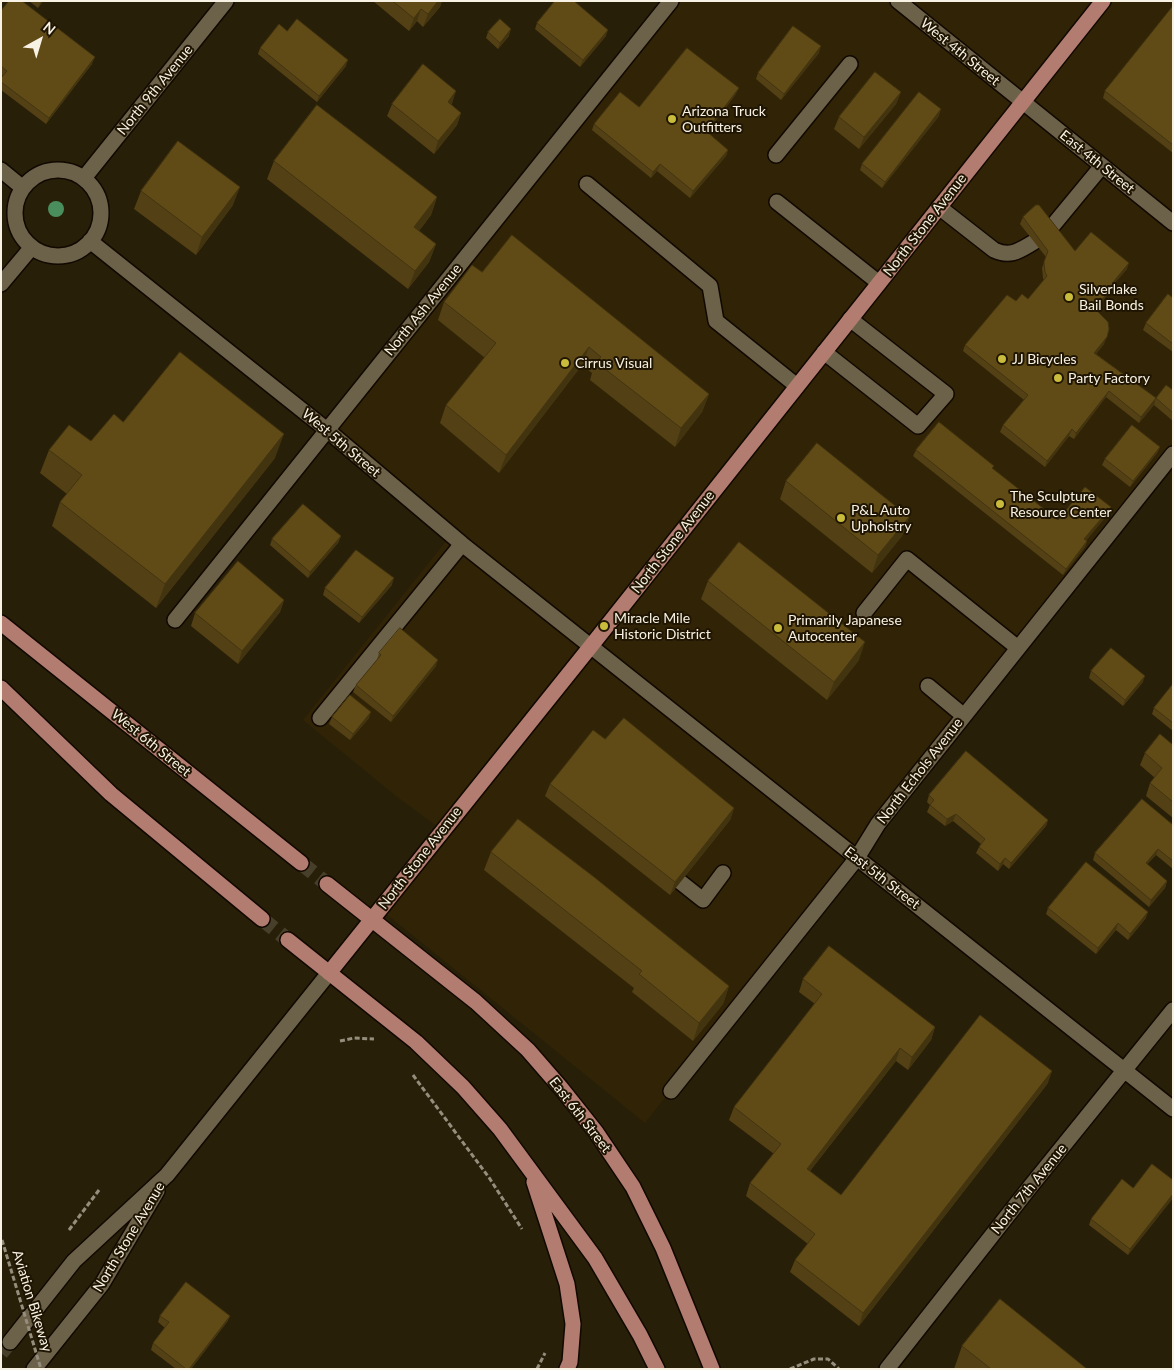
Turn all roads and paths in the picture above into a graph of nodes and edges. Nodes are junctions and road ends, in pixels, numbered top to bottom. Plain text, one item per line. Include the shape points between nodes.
1 (226, 1) edge
2 (671, 1) edge
3 (898, 1) edge
4 (1102, 1) edge
5 (850, 64) dead end
6 (1022, 102) junction
7 (776, 155) dead end
8 (1102, 166) junction
9 (1, 170) edge
10 (84, 178) junction
11 (586, 184) dead end
12 (24, 188) junction
13 (777, 202) dead end
14 (939, 207) junction
15 (1173, 223) edge
16 (1050, 229) edge
17 (90, 241) junction
18 (1034, 242) edge
19 (32, 247) junction
20 (879, 283) junction
21 (1, 284) edge
22 (850, 319) junction
23 (824, 352) junction
24 (797, 386) junction
25 (327, 430) junction
26 (1173, 454) edge
27 (462, 544) junction
28 (864, 613) dead end
29 (175, 620) dead end
30 (1, 623) edge
31 (591, 646) junction
32 (1018, 648) junction
33 (928, 686) dead end
34 (1, 688) edge
35 (964, 716) junction
36 (320, 718) dead end
37 (651, 858) edge
38 (857, 858) junction
39 (301, 863) tunnel mouth
40 (723, 873) dead end
41 (327, 884) tunnel mouth
42 (262, 919) tunnel mouth
43 (372, 919) junction
44 (288, 940) tunnel mouth
45 (329, 974) junction
46 (1173, 1010) edge
47 (340, 1041) dead end
48 (382, 1044) dead end
49 (409, 1070) dead end
50 (1125, 1070) junction
51 (671, 1091) dead end
52 (1173, 1109) edge
53 (530, 1168) junction
54 (166, 1175) junction
55 (524, 1232) dead end
56 (2, 1240) edge
57 (10, 1342) tunnel mouth
58 (546, 1350) dead end
59 (34, 1369) edge
60 (41, 1369) edge
61 (537, 1369) edge
62 (568, 1369) edge
63 (657, 1369) edge
64 (712, 1369) edge
65 (790, 1369) edge
66 (839, 1369) edge
67 (887, 1369) edge

1 - 10 street, North 9th Avenue
2 - 25 street, North Ash Avenue
3 - 6 street, West 4th Street
4 - 6 main road, North Stone Avenue
5 - 7 street
6 - 8 street, East 4th Street
6 - 14 main road, North Stone Avenue
8 - 15 street, East 4th Street
8 - 16 street
9 - 12 street
10 - 12 street via 56,170 41,173 29,180
10 - 17 street via 95,190 101,205 101,220
11 - 24 street via 710,286 716,320
12 - 19 street via 15,208 16,223 22,237
13 - 20 street
14 - 18 street via 1003,254 1016,252
14 - 20 main road, North Stone Avenue
17 - 19 street via 75,253 60,256 45,254
17 - 25 street, West 5th Street
19 - 21 street
20 - 22 main road, North Stone Avenue
22 - 23 main road, North Stone Avenue
22 - 23 street via 946,394 918,426
23 - 24 main road, North Stone Avenue
24 - 31 main road, North Stone Avenue
25 - 27 street, West 5th Street
25 - 29 street, North Ash Avenue
26 - 32 street, North Echols Avenue
27 - 31 street, West 5th Street
27 - 36 street
28 - 32 street via 907,559
30 - 39 main road, West 6th Street
31 - 38 street, East 5th Street
31 - 43 main road, North Stone Avenue
32 - 35 street, North Echols Avenue
33 - 35 street
34 - 42 main road via 111,794
35 - 38 street, North Echols Avenue via 878,824
37 - 40 street via 703,900
38 - 50 street, East 5th Street
38 - 51 street, North Echols Avenue
41 - 43 main road
43 - 45 main road, North Stone Avenue
43 - 64 main road, East 6th Street via 476,1002 528,1050 596,1132 632,1187 663,1248
44 - 45 main road
45 - 53 main road via 416,1042 463,1087
45 - 54 street, North Stone Avenue
46 - 50 street, North 7th Avenue
47 - 48 path via 365,1038
49 - 55 path via 490,1179
50 - 52 street, East 5th Street
50 - 67 street, North 7th Avenue
53 - 62 main road via 567,1284 573,1324
53 - 63 main road via 595,1258
54 - 57 street, North Stone Avenue via 74,1261
54 - 59 street, North Stone Avenue via 102,1284
56 - 60 path, Aviation Bikeway, bridge
58 - 61 path
65 - 66 path via 814,1359 828,1359

